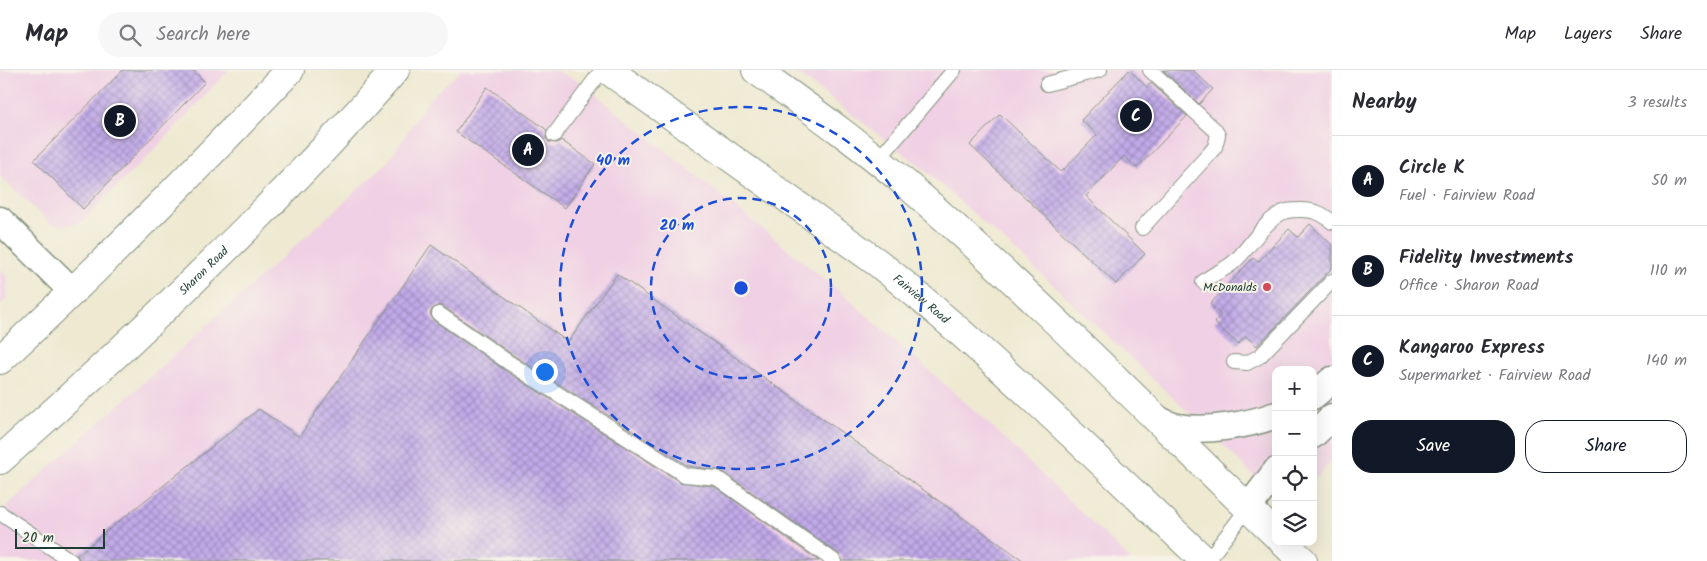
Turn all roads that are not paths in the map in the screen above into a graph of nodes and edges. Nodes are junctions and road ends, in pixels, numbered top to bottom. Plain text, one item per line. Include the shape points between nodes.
1 (290, 70) edge
2 (395, 70) edge
3 (602, 70) edge
4 (608, 70) edge
5 (756, 70) edge
6 (954, 70) edge
7 (1100, 70) edge
8 (1150, 70) edge
9 (1047, 84) dead end
10 (554, 135) dead end
11 (877, 161) junction
12 (0, 220) edge
13 (1332, 222) edge
14 (1142, 228) dead end
15 (1332, 280) edge
16 (1203, 282) dead end
17 (73, 292) junction
18 (439, 314) dead end
19 (0, 360) edge
20 (1234, 362) dead end
21 (1332, 380) edge
22 (1317, 393) edge
23 (1153, 416) junction
24 (1272, 416) edge
25 (1332, 417) edge
26 (1317, 431) edge
27 (0, 460) edge
28 (1272, 476) edge
29 (1248, 508) junction
30 (0, 513) edge
31 (1272, 531) edge
32 (1287, 546) edge
33 (71, 561) edge
34 (834, 561) edge
35 (1206, 561) edge
36 (1303, 561) edge

1 - 17 main road via 196,170
2 - 27 main road, Sharon Road via 328,145 223,251
3 - 10 lane
4 - 35 main road, Fairview Road via 913,291 1003,370
5 - 11 main road
6 - 11 lane
7 - 9 lane
8 - 14 lane via 1218,135 1209,154
11 - 23 main road via 986,256
12 - 17 street
13 - 16 lane via 1319,212 1296,210 1279,214 1234,262
15 - 20 lane via 1260,356 1247,363
17 - 19 main road
18 - 34 lane via 685,475 717,478
21 - 22 street
23 - 24 street via 1178,427 1206,428
23 - 29 main road
25 - 26 street
28 - 29 street
29 - 31 main road
29 - 35 lane
30 - 33 lane
32 - 36 main road

